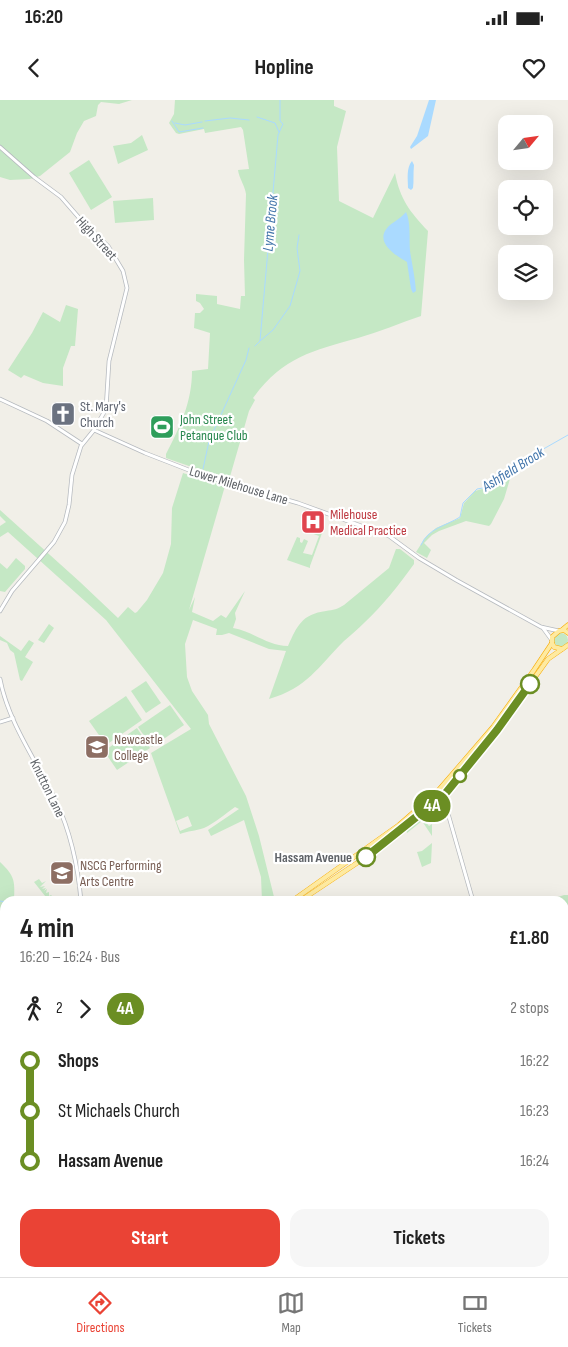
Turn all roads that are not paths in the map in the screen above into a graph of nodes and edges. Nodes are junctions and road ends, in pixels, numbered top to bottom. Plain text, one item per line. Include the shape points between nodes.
1 (0, 147) edge
2 (0, 399) edge
3 (94, 430) junction
4 (82, 444) junction
5 (0, 611) edge
6 (568, 625) edge
7 (541, 627) junction
8 (560, 630) junction
9 (568, 632) edge
10 (552, 641) junction
11 (566, 648) edge
12 (0, 679) edge
13 (13, 718) junction
14 (0, 722) edge
15 (438, 796) junction
16 (339, 867) junction
17 (342, 874) junction
18 (80, 896) edge
19 (299, 896) edge
20 (308, 896) edge
21 (472, 896) edge
22 (0, 1259) edge
23 (0, 1266) edge

1 - 3 main road, High Street via 56,193 108,246 126,280 127,288 110,352 107,404
2 - 4 main road via 47,421
3 - 4 main road
3 - 7 main road, Lower Milehouse Lane via 204,476 298,503 389,536 444,574
4 - 5 main road via 72,475 65,522 54,542 12,590
6 - 8 highway
7 - 8 main road, Lower Milehouse Lane
7 - 10 main road, Lower Milehouse Lane
8 - 9 highway
8 - 10 highway
10 - 11 highway via 557,648
10 - 15 highway via 493,727
11 - 15 highway via 548,659 452,787
12 - 13 main road, Knutton Lane
13 - 14 main road
13 - 18 main road, Knutton Lane via 64,821 75,859
15 - 16 highway
15 - 17 highway via 379,848
15 - 21 main road via 447,810
16 - 17 highway
16 - 19 highway
17 - 20 highway
22 - 23 highway

